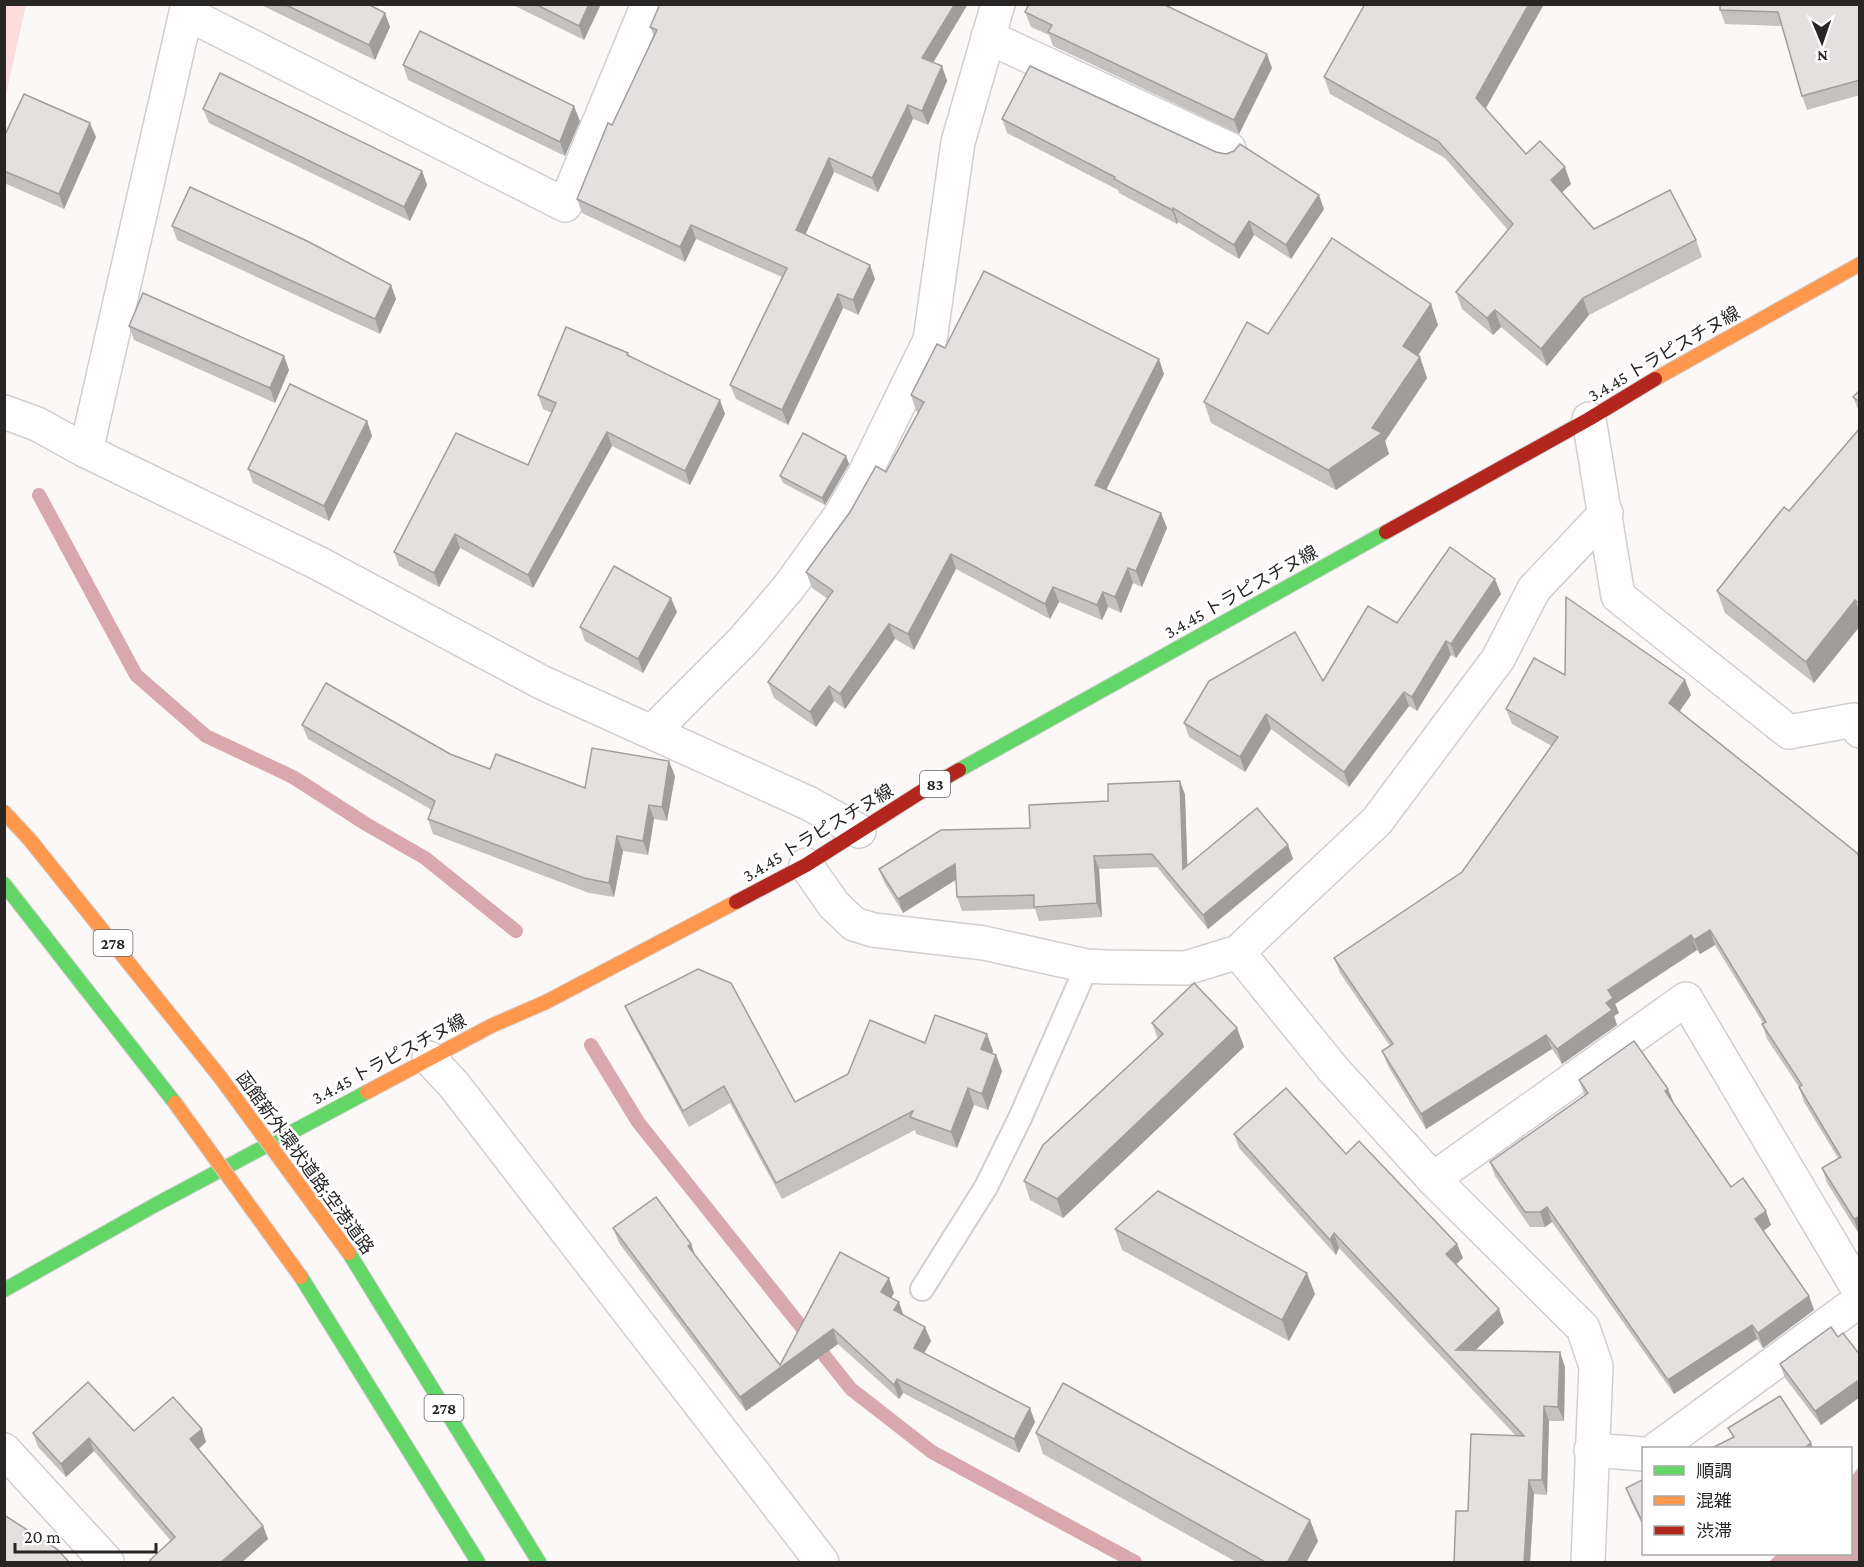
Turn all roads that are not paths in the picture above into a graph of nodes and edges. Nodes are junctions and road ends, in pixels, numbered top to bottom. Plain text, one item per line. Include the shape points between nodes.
1 (648, 4) edge
2 (998, 4) edge
3 (187, 9) edge
4 (988, 37) junction
5 (1229, 149) dead end
6 (1860, 264) edge
7 (4, 412) edge
8 (1589, 419) junction
9 (86, 451) junction
10 (1606, 513) junction
11 (1860, 731) edge
12 (652, 732) junction
13 (4, 812) edge
14 (859, 831) junction
15 (806, 865) junction
16 (4, 884) edge
17 (1238, 952) junction
18 (1088, 966) junction
19 (429, 1059) junction
20 (1433, 1179) junction
21 (922, 1289) dead end
22 (4, 1290) edge
23 (1860, 1292) edge
24 (1860, 1300) edge
25 (1661, 1447) edge
26 (4, 1450) edge
27 (1591, 1450) junction
28 (1642, 1454) edge
29 (107, 1563) edge
30 (478, 1563) edge
31 (538, 1563) edge
32 (822, 1563) edge
33 (1588, 1563) edge

1 - 3 street via 565,205
2 - 4 street
3 - 9 street
4 - 5 street
4 - 12 street via 958,141 930,340 840,516 789,587 743,641
6 - 8 main road, 3.4.45 トラピスチヌ線 / 83
7 - 9 street via 37,424
8 - 10 street
8 - 14 main road, 3.4.45 トラピスチヌ線 / 83 via 945,778
9 - 12 street via 318,563 543,683
10 - 11 street via 1618,596 1789,732 1854,720
10 - 17 street via 1534,590 1498,659 1377,821
12 - 14 street via 808,802
13 - 31 main road, 函館新外環状道路;空港道路 / 278, bridge via 220,1077 349,1253
14 - 15 main road, 3.4.45 トラピスチヌ線 / 83
15 - 18 street via 854,924 873,930 984,942
15 - 19 main road, 3.4.45 トラピスチヌ線 / 83
16 - 30 main road, 278, bridge via 175,1103 301,1277
17 - 18 street via 1186,968
17 - 20 street via 1333,1069
18 - 21 lane via 986,1188
19 - 22 main road, 3.4.45 トラピスチヌ線 / 83
19 - 32 street via 461,1094
20 - 23 street via 1686,999
20 - 27 street via 1583,1328 1596,1366
24 - 25 street
26 - 29 street
27 - 28 street
27 - 33 street

